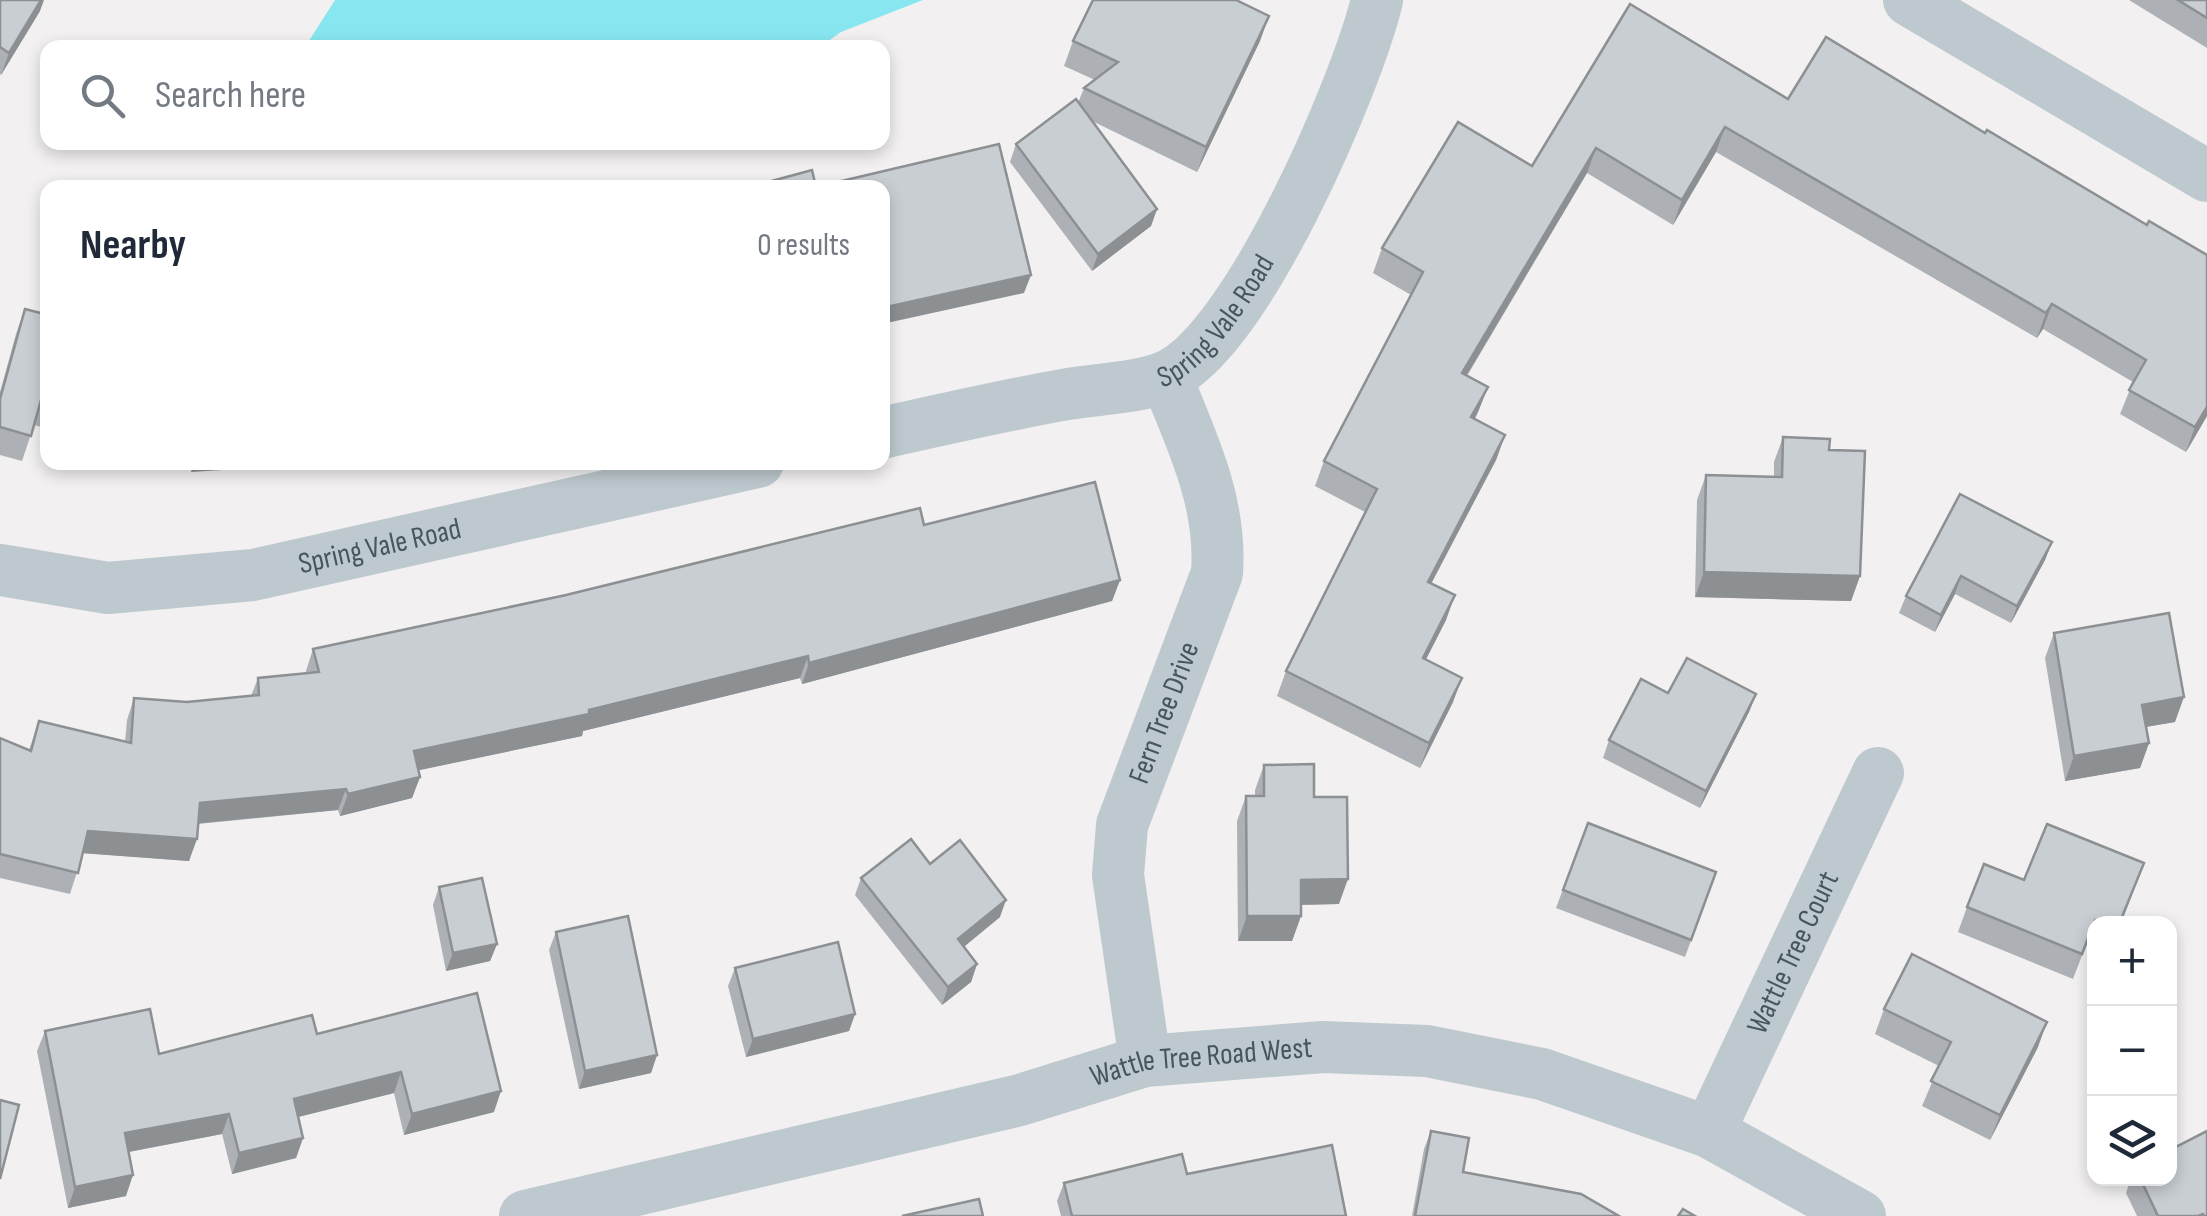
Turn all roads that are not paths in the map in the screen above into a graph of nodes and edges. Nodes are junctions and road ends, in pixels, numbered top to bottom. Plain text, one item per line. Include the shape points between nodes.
1 (1377, 0) edge
2 (1910, 0) edge
3 (2207, 176) edge
4 (1166, 377) junction
5 (890, 431) edge
6 (722, 470) edge
7 (0, 570) edge
8 (1878, 773) dead end
9 (1145, 1060) junction
10 (1709, 1132) junction
11 (525, 1216) edge
12 (1860, 1216) edge

1 - 4 street, Spring Vale Road via 1332,128 1276,240 1219,331
2 - 3 street
4 - 5 street, Spring Vale Road
4 - 9 street, Fern Tree Drive via 1220,530 1217,573 1122,826 1118,875
6 - 7 street, Spring Vale Road via 253,575 108,588
8 - 10 street, Wattle Tree Court
9 - 10 street, Wattle Tree Road West via 1323,1047 1426,1051 1542,1074
9 - 11 street, Wattle Tree Road West via 1020,1100
10 - 12 street, Wattle Tree Road West

